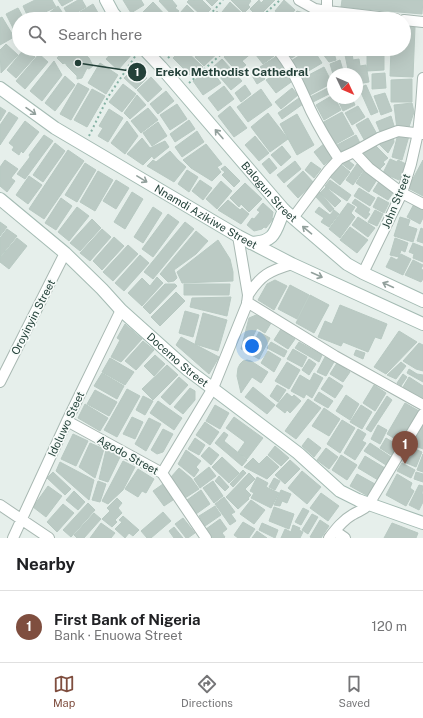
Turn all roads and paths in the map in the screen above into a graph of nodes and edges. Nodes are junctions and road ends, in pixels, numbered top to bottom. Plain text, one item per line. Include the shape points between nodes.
1 (106, 0) edge
2 (223, 0) edge
3 (280, 0) edge
4 (299, 0) edge
5 (327, 0) edge
6 (327, 11) junction
7 (112, 12) edge
8 (212, 12) edge
9 (267, 12) edge
10 (336, 12) edge
11 (411, 21) edge
12 (423, 22) edge
13 (137, 56) edge
14 (146, 56) edge
15 (219, 56) edge
16 (282, 56) edge
17 (423, 78) edge
18 (0, 88) edge
19 (181, 90) junction
20 (420, 133) edge
21 (84, 145) junction
22 (354, 152) junction
23 (340, 159) junction
24 (402, 193) junction
25 (0, 199) edge
26 (423, 204) edge
27 (288, 214) junction
28 (238, 236) junction
29 (251, 243) junction
30 (65, 253) junction
31 (292, 264) junction
32 (363, 273) junction
33 (248, 299) junction
34 (423, 301) edge
35 (120, 310) junction
36 (423, 324) edge
37 (0, 382) edge
38 (213, 388) junction
39 (423, 405) edge
40 (423, 414) edge
41 (67, 421) junction
42 (162, 473) junction
43 (369, 504) junction
44 (0, 506) edge
45 (22, 520) junction
46 (423, 523) edge
47 (332, 535) edge
48 (13, 538) edge
49 (49, 538) edge
50 (206, 538) edge
51 (345, 538) edge

1 - 7 main road
2 - 8 path
3 - 9 path
4 - 6 street
5 - 6 street
6 - 10 street
11 - 12 street
13 - 21 path via 108,97
14 - 19 main road, Balogun Street via 161,66
15 - 19 path
16 - 23 street
17 - 20 street, John Street
18 -> 21 main road, Nnamdi Azikiwe Street via 55,128
27 -> 19 main road, Balogun Street
20 - 22 street via 398,131
20 - 24 street, John Street
21 -> 28 main road, Nnamdi Azikiwe Street
22 - 23 street
22 - 24 street via 369,168
23 - 27 street
24 - 26 street
24 - 32 street, John Street
25 - 30 main road, Docemo Street
27 - 29 main road via 272,236 264,241
32 -> 27 main road, Balogun Street via 347,264
28 - 29 main road, Nnamdi Azikiwe Street
28 - 33 street
29 - 31 main road, Nnamdi Azikiwe Street
30 - 35 main road, Docemo Street
30 - 37 street, Oroyinyin Street
31 - 33 street via 276,268 263,276 255,284
31 -> 36 main road, Nnamdi Azikiwe Street
34 -> 32 main road, Balogun Street
33 - 38 street
33 - 39 street via 335,356
35 - 38 main road, Docemo Street via 188,370
35 - 41 street, Idoluwo Steet
38 - 42 street
38 - 43 main road, Docemo Street via 298,453 340,490
40 - 43 street
41 - 42 street, Agodo Street
41 - 45 street, Idoluwo Steet
42 - 50 street, Agodo Street
43 - 46 main road, Docemo Street
43 - 47 street via 362,511 351,515
44 - 45 street
45 - 48 street, Idoluwo Steet
45 - 49 street
47 - 51 street

